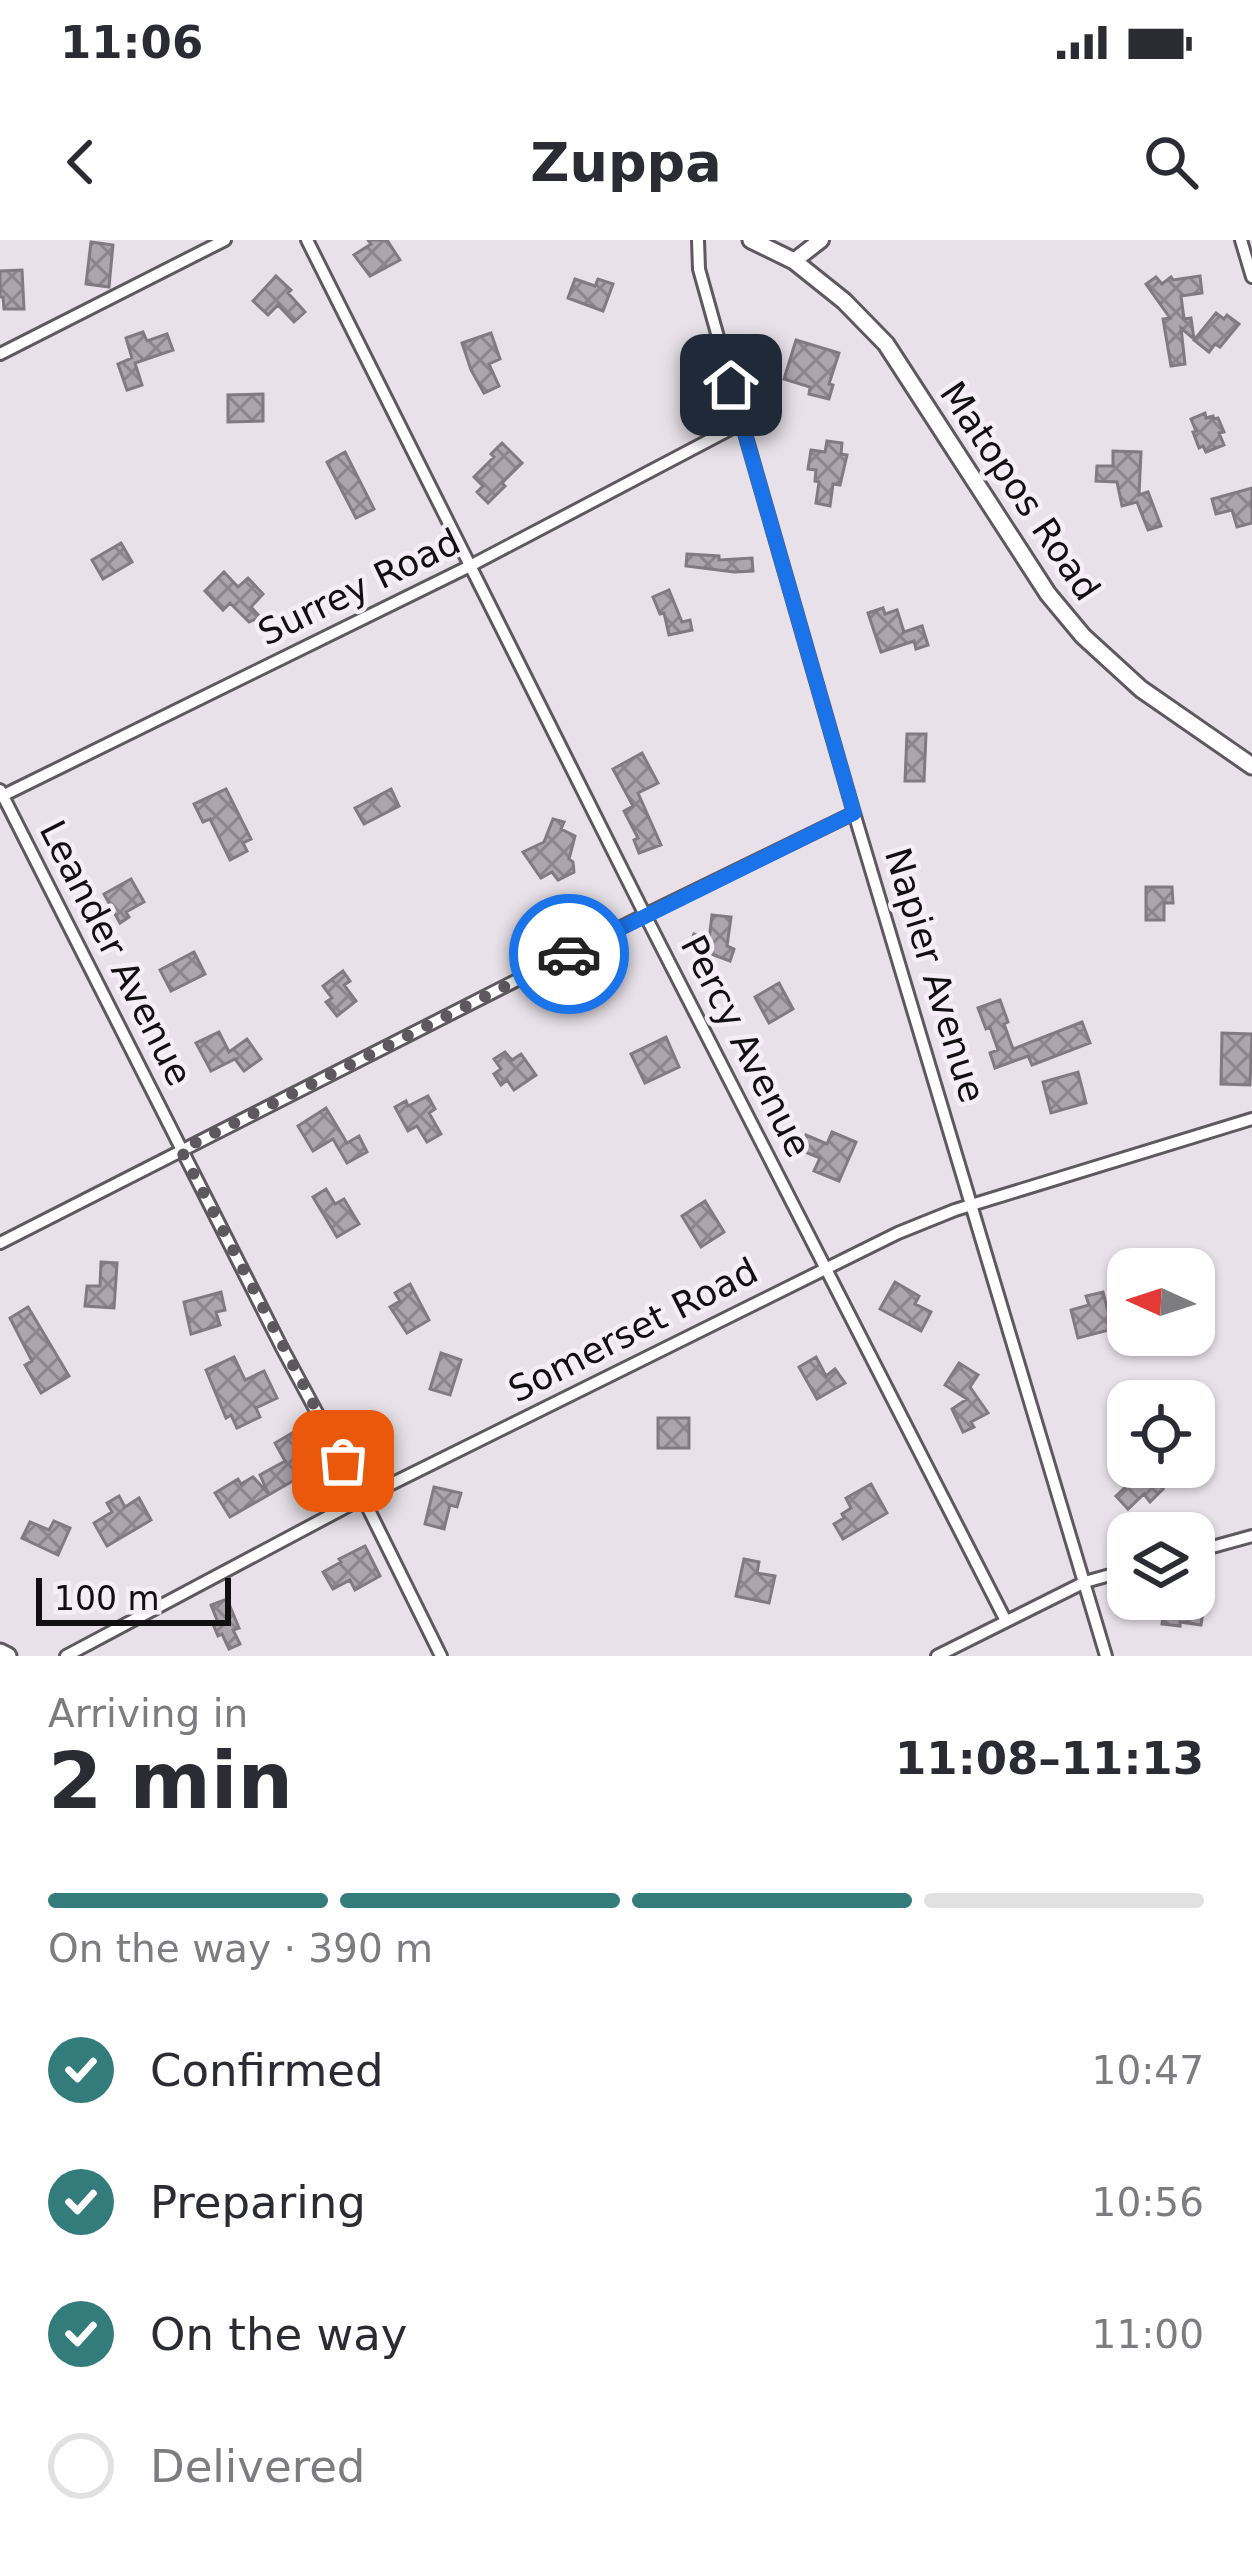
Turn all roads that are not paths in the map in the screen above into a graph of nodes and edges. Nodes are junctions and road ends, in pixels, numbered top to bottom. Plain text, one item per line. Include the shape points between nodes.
1 (225, 240) edge
2 (308, 240) edge
3 (698, 240) edge
4 (751, 240) edge
5 (820, 240) edge
6 (1241, 240) edge
7 (794, 261) junction
8 (1252, 277) edge
9 (0, 354) edge
10 (742, 423) junction
11 (470, 566) junction
12 (1252, 766) edge
13 (1, 794) edge
14 (854, 813) junction
15 (645, 915) junction
16 (1252, 1119) edge
17 (181, 1150) junction
18 (973, 1206) junction
19 (0, 1244) edge
20 (826, 1268) junction
21 (363, 1498) junction
22 (1252, 1536) edge
23 (1215, 1546) edge
24 (1107, 1576) edge
25 (1085, 1582) junction
26 (1006, 1621) junction
27 (0, 1652) edge
28 (8, 1656) edge
29 (66, 1656) edge
30 (441, 1656) edge
31 (937, 1656) edge
32 (1106, 1656) edge

1 - 9 street
2 - 11 street, Percy Avenue
3 - 10 street, Napier Avenue
4 - 7 main road, Matopos Road
5 - 7 street
6 - 8 street
7 - 12 main road, Matopos Road via 886,344 1083,636 1141,689
10 - 11 street, Surrey Road
10 - 14 street, Napier Avenue
11 - 13 street, Surrey Road
11 - 15 street, Percy Avenue
13 - 17 street, Leander Avenue
14 - 15 street
14 - 18 street, Napier Avenue
15 - 17 street
15 - 20 street, Percy Avenue
16 - 18 street, Somerset Road
17 - 19 street
17 - 21 street, Leander Avenue
18 - 20 street, Somerset Road
18 - 25 street, Napier Avenue
20 - 21 street, Somerset Road
20 - 26 street, Percy Avenue
21 - 29 street, Somerset Road
21 - 30 street, Leander Avenue
22 - 23 street
24 - 25 street
25 - 26 street
25 - 32 street, Napier Avenue
26 - 31 street
27 - 28 main road

